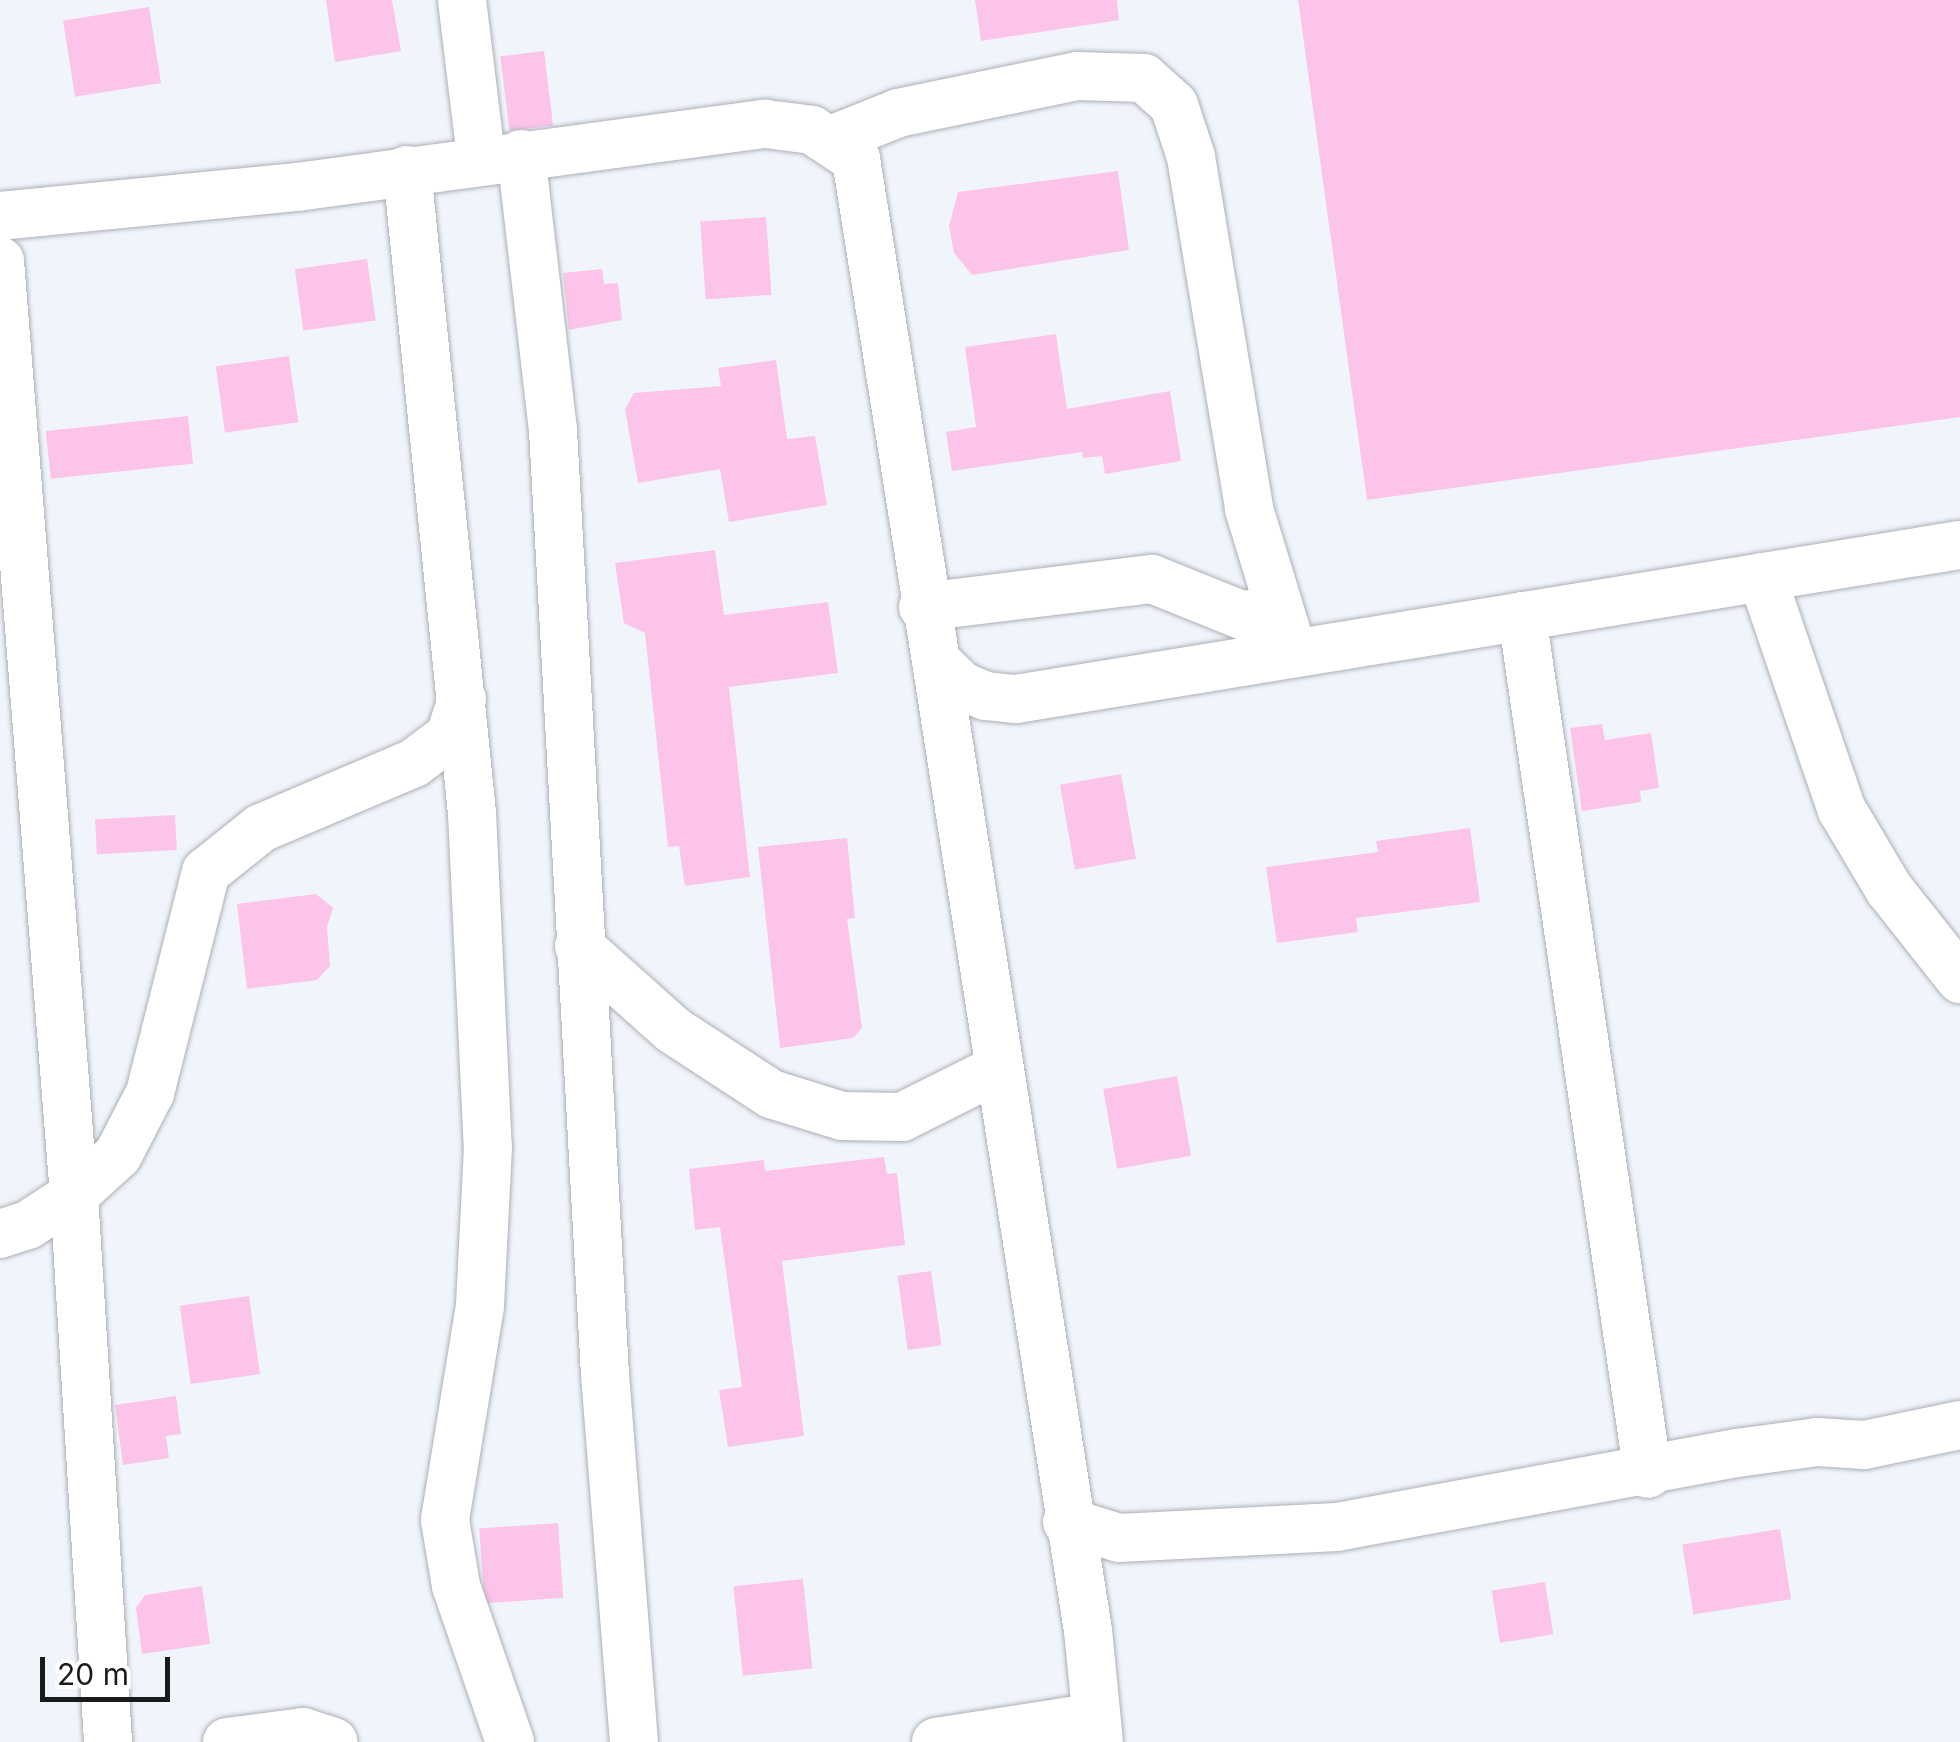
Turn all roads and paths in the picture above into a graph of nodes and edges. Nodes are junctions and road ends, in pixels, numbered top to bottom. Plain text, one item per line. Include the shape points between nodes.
1 (462, 0) edge
2 (831, 140) junction
3 (501, 156) junction
4 (407, 170) junction
5 (0, 216) edge
6 (0, 261) edge
7 (0, 277) edge
8 (1960, 545) edge
9 (1762, 577) junction
10 (923, 607) junction
11 (1278, 607) junction
12 (1522, 616) junction
13 (1293, 653) junction
14 (936, 661) junction
15 (462, 699) junction
16 (579, 946) junction
17 (1960, 978) edge
18 (998, 1068) junction
19 (74, 1195) junction
20 (0, 1234) edge
21 (1960, 1426) edge
22 (1648, 1474) junction
23 (1067, 1522) junction
24 (1097, 1730) edge
25 (107, 1731) edge
26 (506, 1740) edge
27 (150, 1742) edge
28 (227, 1742) edge
29 (333, 1742) edge
30 (634, 1742) edge
31 (936, 1742) edge

1 - 3 street
2 - 3 street via 800,127 766,124
2 - 10 street via 856,159
2 - 11 street via 898,113 1077,76 1144,78 1174,105 1192,157 1249,509
3 - 4 street
3 - 16 street via 554,430
4 - 5 street
4 - 15 street
6 - 7 street
7 - 19 street
8 - 9 street
9 - 12 street
9 - 17 street via 1842,810 1889,888
10 - 11 street via 1152,580 1244,616
10 - 14 street
11 - 13 street
12 - 13 street
12 - 22 street
13 - 14 street via 1016,699 962,686
14 - 18 street
15 - 19 street via 450,736 414,763 260,828 206,872 150,1093 118,1155
15 - 26 street via 488,1147 480,1306 444,1520 456,1586
16 - 18 street via 673,1030 771,1094 824,1110 902,1117
16 - 30 street
18 - 23 street
19 - 20 street via 28,1225
19 - 25 street
21 - 22 street via 1864,1445 1817,1442 1737,1453
22 - 23 street via 1337,1527 1119,1538
23 - 24 street via 1088,1630
24 - 31 street via 1000,1727
25 - 27 street
28 - 29 street via 303,1732

